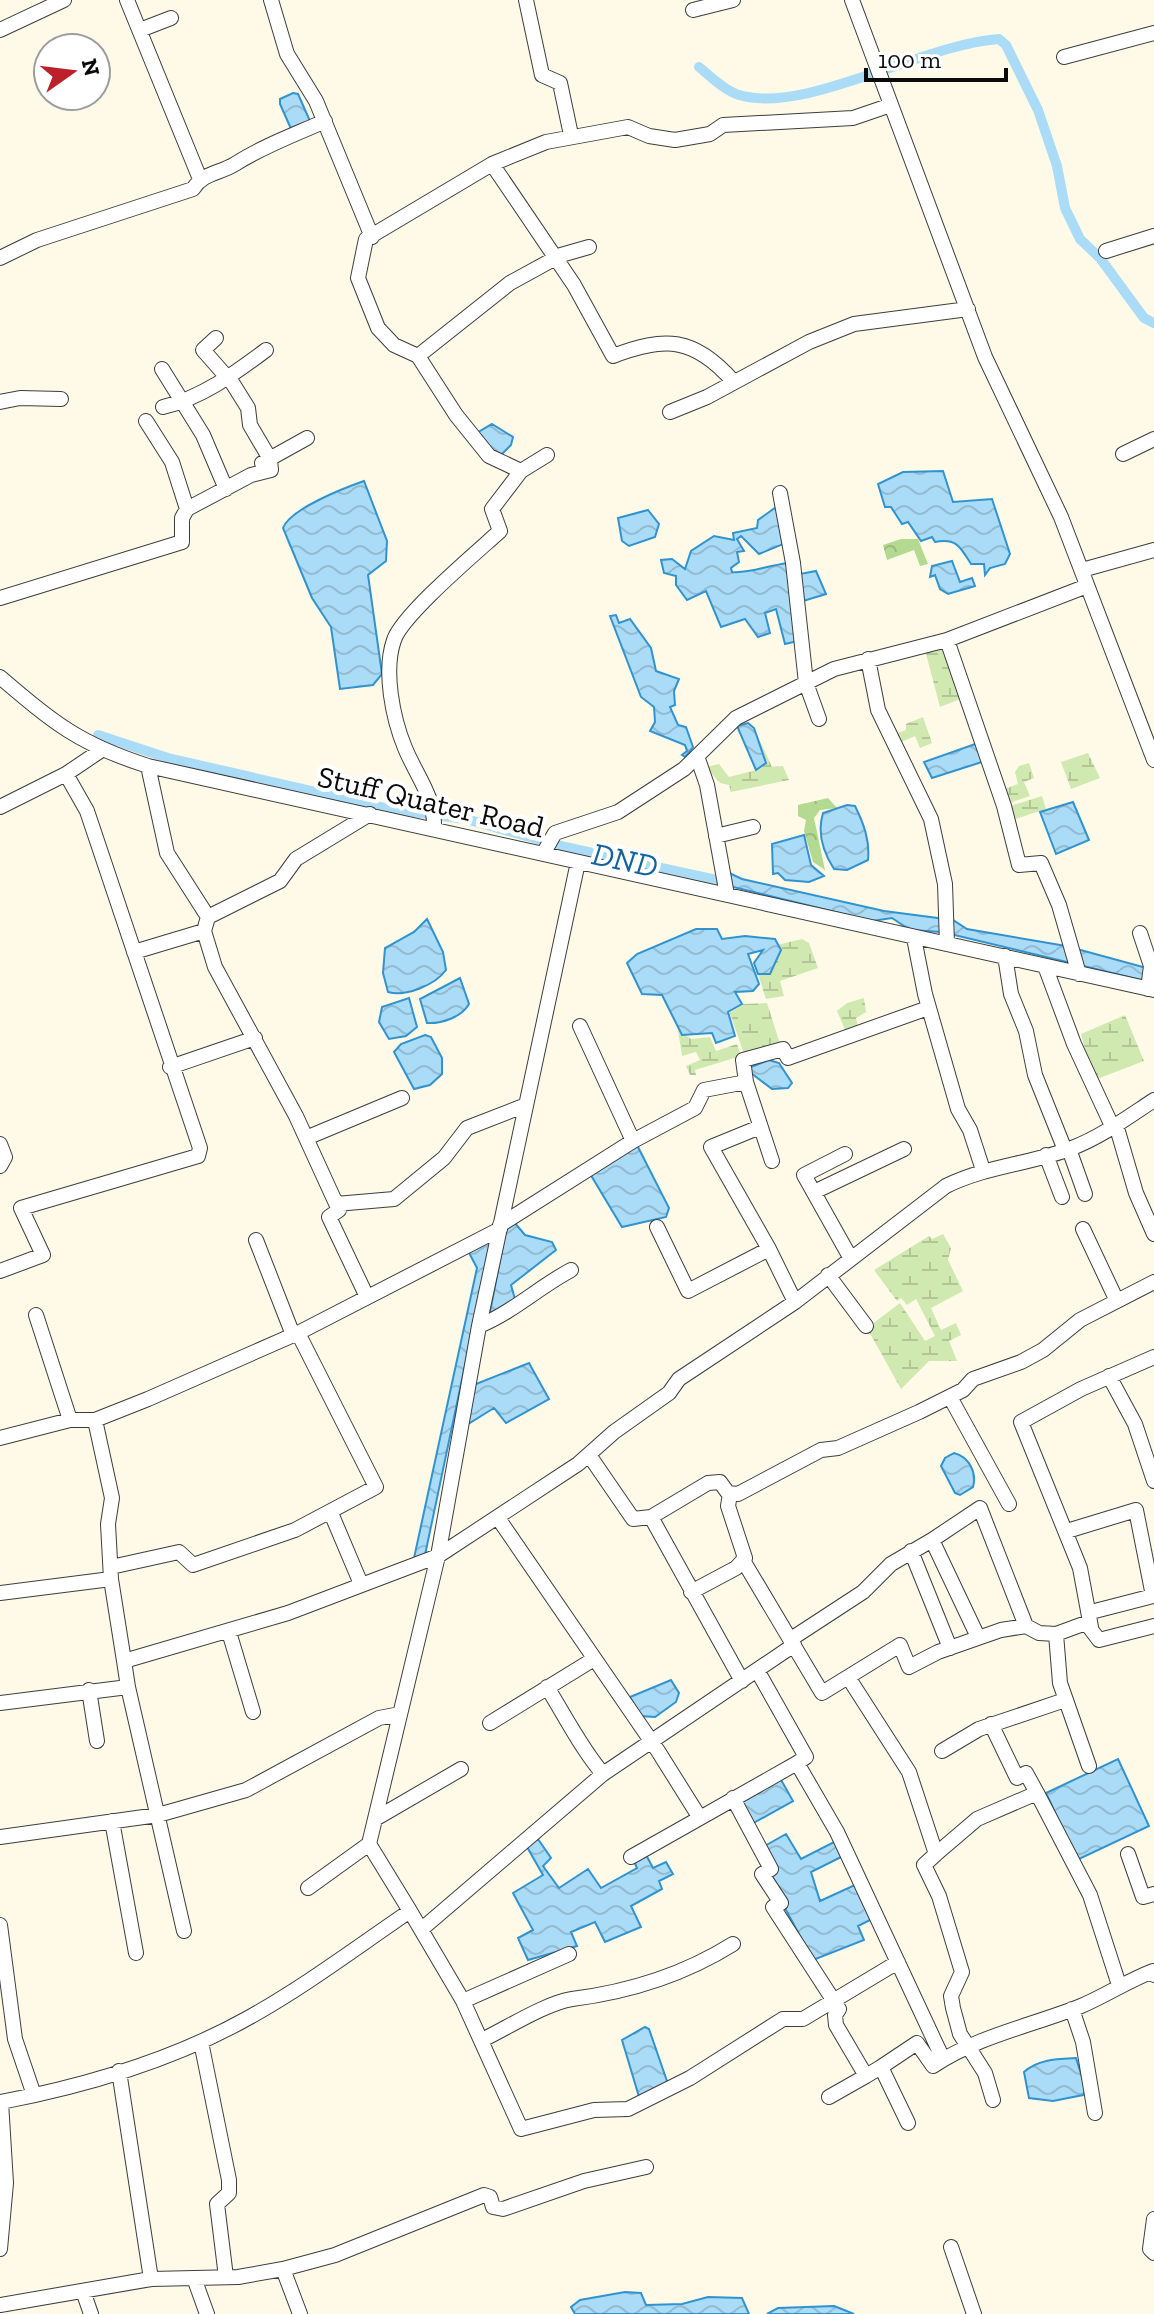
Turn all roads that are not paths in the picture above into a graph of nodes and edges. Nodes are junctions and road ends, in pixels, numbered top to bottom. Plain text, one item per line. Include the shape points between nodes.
1 (64, 0) edge
2 (127, 0) edge
3 (271, 0) edge
4 (526, 0) edge
5 (733, 0) edge
6 (852, 0) edge
7 (693, 10) dead end
8 (171, 18) dead end
9 (0, 30) edge
10 (140, 30) junction
11 (1154, 33) edge
12 (1064, 57) dead end
13 (889, 100) junction
14 (325, 121) junction
15 (571, 135) junction
16 (492, 164) junction
17 (200, 179) junction
18 (1154, 236) edge
19 (372, 237) junction
20 (589, 247) dead end
21 (1106, 251) dead end
22 (0, 258) edge
23 (554, 258) junction
24 (968, 309) junction
25 (216, 338) dead end
26 (266, 350) dead end
27 (418, 356) junction
28 (162, 369) dead end
29 (733, 381) junction
30 (61, 399) dead end
31 (0, 402) edge
32 (183, 403) junction
33 (163, 407) dead end
34 (670, 412) dead end
35 (146, 421) dead end
36 (307, 438) dead end
37 (1154, 439) edge
38 (1123, 454) dead end
39 (547, 455) dead end
40 (270, 459) junction
41 (521, 471) junction
42 (225, 485) junction
43 (780, 493) dead end
44 (187, 509) junction
45 (1154, 550) edge
46 (1082, 570) junction
47 (1087, 586) junction
48 (0, 598) edge
49 (947, 640) junction
50 (868, 659) junction
51 (0, 677) edge
52 (806, 683) junction
53 (819, 719) dead end
54 (100, 751) junction
55 (697, 756) junction
56 (1154, 760) edge
57 (148, 766) junction
58 (66, 774) junction
59 (0, 807) edge
60 (370, 814) junction
61 (434, 817) junction
62 (753, 827) dead end
63 (716, 836) junction
64 (548, 846) junction
65 (578, 862) junction
66 (727, 891) junction
67 (206, 924) junction
68 (948, 932) junction
69 (1140, 933) dead end
70 (914, 938) junction
71 (134, 952) junction
72 (1005, 956) junction
73 (1077, 962) junction
74 (1045, 966) junction
75 (1150, 987) edge
76 (928, 1008) junction
77 (580, 1026) dead end
78 (255, 1038) junction
79 (170, 1067) junction
80 (746, 1082) junction
81 (402, 1098) dead end
82 (1154, 1100) edge
83 (526, 1105) junction
84 (1112, 1126) junction
85 (760, 1127) junction
86 (306, 1138) junction
87 (633, 1141) junction
88 (0, 1144) edge
89 (904, 1149) dead end
90 (1067, 1150) junction
91 (845, 1154) dead end
92 (1046, 1155) junction
93 (772, 1161) dead end
94 (0, 1166) edge
95 (983, 1170) junction
96 (814, 1192) junction
97 (1085, 1194) dead end
98 (1062, 1197) dead end
99 (336, 1204) junction
100 (500, 1227) junction
101 (657, 1227) dead end
102 (1083, 1229) dead end
103 (1154, 1234) edge
104 (256, 1240) dead end
105 (769, 1249) junction
106 (850, 1257) junction
107 (571, 1270) dead end
108 (0, 1271) edge
109 (828, 1275) junction
110 (1154, 1282) edge
111 (367, 1297) junction
112 (1116, 1299) junction
113 (795, 1302) junction
114 (36, 1315) dead end
115 (479, 1326) junction
116 (866, 1326) dead end
117 (296, 1334) junction
118 (1154, 1357) edge
119 (1109, 1376) junction
120 (950, 1397) junction
121 (70, 1420) junction
122 (95, 1420) junction
123 (0, 1438) edge
124 (589, 1455) junction
125 (1154, 1481) edge
126 (730, 1494) junction
127 (1009, 1504) dead end
128 (331, 1513) junction
129 (651, 1517) junction
130 (498, 1518) junction
131 (1067, 1531) junction
132 (932, 1540) junction
133 (911, 1551) junction
134 (438, 1556) junction
135 (744, 1562) junction
136 (111, 1573) junction
137 (361, 1584) junction
138 (691, 1592) junction
139 (0, 1593) edge
140 (1154, 1596) edge
141 (1091, 1619) junction
142 (1026, 1626) junction
143 (1154, 1626) edge
144 (229, 1632) junction
145 (1056, 1634) junction
146 (978, 1637) junction
147 (792, 1642) junction
148 (950, 1648) junction
149 (594, 1659) junction
150 (124, 1661) junction
151 (757, 1670) junction
152 (848, 1677) junction
153 (742, 1681) junction
154 (128, 1687) junction
155 (547, 1687) junction
156 (89, 1690) junction
157 (1065, 1700) junction
158 (0, 1703) edge
159 (253, 1712) dead end
160 (400, 1714) junction
161 (490, 1723) dead end
162 (991, 1724) junction
163 (97, 1741) dead end
164 (652, 1743) junction
165 (942, 1751) dead end
166 (797, 1763) junction
167 (1089, 1766) dead end
168 (461, 1769) dead end
169 (603, 1774) junction
170 (1037, 1793) junction
171 (733, 1798) junction
172 (158, 1815) junction
173 (700, 1818) junction
174 (375, 1819) junction
175 (112, 1821) junction
176 (0, 1837) edge
177 (369, 1844) junction
178 (936, 1854) junction
179 (1128, 1854) dead end
180 (631, 1857) dead end
181 (308, 1888) dead end
182 (1154, 1894) edge
183 (410, 1911) junction
184 (0, 1925) edge
185 (423, 1928) junction
186 (184, 1931) dead end
187 (733, 1944) dead end
188 (136, 1953) dead end
189 (569, 1954) dead end
190 (898, 1962) junction
191 (1154, 1975) edge
192 (1119, 1985) junction
193 (833, 2000) junction
194 (463, 2001) junction
195 (1072, 2009) junction
196 (8, 2039) edge
197 (482, 2040) junction
198 (201, 2042) junction
199 (969, 2045) junction
200 (943, 2059) junction
201 (881, 2067) junction
202 (119, 2071) junction
203 (866, 2076) junction
204 (34, 2095) junction
205 (829, 2097) dead end
206 (993, 2100) dead end
207 (0, 2102) edge
208 (1095, 2113) dead end
209 (908, 2123) dead end
210 (646, 2167) dead end
211 (1154, 2219) edge
212 (951, 2247) dead end
213 (0, 2249) edge
214 (1154, 2253) edge
215 (283, 2269) junction
216 (226, 2277) junction
217 (194, 2278) junction
218 (151, 2279) junction
219 (83, 2291) junction
220 (0, 2305) edge
221 (91, 2314) edge
222 (207, 2314) edge
223 (300, 2314) edge
224 (974, 2314) edge

1 - 9 street
2 - 10 street
3 - 14 street via 287,54
4 - 15 street via 542,75 560,83
5 - 7 street
6 - 13 street
8 - 10 street
10 - 17 street
11 - 12 street
13 - 15 street via 853,118 723,125 710,134 675,140 628,127
13 - 24 street
14 - 17 street
14 - 19 street
15 - 16 street
16 - 19 street
16 - 23 street
17 - 22 street via 193,189 37,240
18 - 21 street
19 - 27 street via 361,249 360,289 378,328 394,345
20 - 23 street
23 - 27 street via 486,299
23 - 29 street via 613,356 648,343 678,345 708,355
24 - 29 street via 854,324
24 - 46 street
25 - 40 street via 203,350 241,395 250,425
26 - 32 street
27 - 41 street via 480,446
28 - 32 street
29 - 34 street
30 - 31 street
32 - 33 street
32 - 42 street
35 - 44 street via 172,462
36 - 40 street
37 - 38 street
39 - 41 street
40 - 42 street via 271,470
41 - 61 street via 492,509 500,531 443,583 393,641 398,726
42 - 44 street
43 - 52 street
44 - 48 street via 182,542
45 - 46 street
46 - 47 street
47 - 49 street
47 - 56 street
49 - 50 street
49 - 73 street via 1019,865 1041,863
50 - 52 street
50 - 68 street via 878,710 931,819
51 - 54 street, Stuff Quater Road via 50,719
52 - 53 street
52 - 55 street via 736,718
54 - 57 street, Stuff Quater Road
54 - 58 street
55 - 63 street
55 - 64 street via 618,812
57 - 60 street, Stuff Quater Road
57 - 67 street via 167,853
58 - 59 street
58 - 71 street via 87,811
60 - 61 street, Stuff Quater Road
60 - 67 street via 296,859 280,881
61 - 64 street, Stuff Quater Road
62 - 63 street
63 - 66 street
64 - 65 street, Stuff Quater Road
65 - 66 street, Stuff Quater Road
65 - 83 street
66 - 70 street, Stuff Quater Road
67 - 71 street
67 - 78 street via 215,967
68 - 70 street, Stuff Quater Road
68 - 72 street, Stuff Quater Road
69 - 75 street via 1151,968
70 - 76 street
71 - 79 street
72 - 74 street, Stuff Quater Road
72 - 90 street via 1035,1075
73 - 74 street, Stuff Quater Road
73 - 75 street, Stuff Quater Road
74 - 84 street
76 - 80 street via 788,1058 783,1049 743,1060
76 - 95 street via 958,1109
77 - 87 street
78 - 79 street
78 - 86 street
79 - 108 street via 200,1148 198,1156 21,1208 43,1255
80 - 85 street
80 - 87 street via 704,1090 695,1108
81 - 86 street
82 - 84 street
83 - 99 street via 467,1128 444,1158 394,1199
83 - 100 street
84 - 90 street
84 - 103 street
85 - 93 street
85 - 105 street via 711,1147
86 - 99 street
87 - 100 street
88 - 94 street via 5,1157
89 - 96 street
90 - 92 street
90 - 97 street
91 - 96 street via 805,1172
92 - 95 street
92 - 98 street
95 - 106 street via 946,1186
96 - 106 street
99 - 111 street via 339,1210 329,1217
100 - 111 street
100 - 115 street
101 - 105 street via 688,1291
102 - 112 street
104 - 117 street
105 - 113 street
106 - 109 street
107 - 115 street
109 - 113 street
109 - 116 street
110 - 112 street
111 - 117 street
112 - 120 street via 1043,1350 973,1379
113 - 124 street via 679,1379 669,1393
114 - 121 street
115 - 134 street
117 - 122 street
117 - 128 street via 377,1483
118 - 119 street
119 - 125 street via 1135,1424
119 - 131 street via 1021,1422
120 - 126 street
120 - 127 street
121 - 122 street
121 - 123 street
122 - 136 street via 112,1498
124 - 129 street via 633,1519
124 - 130 street
126 - 129 street via 720,1482 708,1483
126 - 135 street via 728,1506
128 - 136 street via 193,1565 179,1552
128 - 137 street
129 - 138 street
130 - 134 street
130 - 149 street
131 - 140 street via 1136,1510
131 - 141 street
132 - 133 street
132 - 142 street via 980,1508
132 - 146 street
133 - 147 street
133 - 148 street
134 - 137 street
134 - 160 street
135 - 138 street
135 - 147 street
136 - 139 street
136 - 150 street
137 - 144 street
138 - 153 street
140 - 141 street
141 - 143 street via 1099,1640
141 - 145 street
142 - 145 street
142 - 146 street
144 - 150 street
144 - 159 street
145 - 157 street
146 - 148 street
147 - 151 street
147 - 152 street via 822,1693
148 - 152 street via 909,1667 900,1645
149 - 155 street
149 - 164 street
150 - 154 street
151 - 153 street
151 - 166 street via 806,1757
152 - 178 street via 909,1772
153 - 164 street
154 - 156 street
154 - 172 street
155 - 161 street
155 - 169 street
156 - 158 street
156 - 163 street
157 - 162 street
157 - 167 street
160 - 172 street via 379,1718 246,1790
160 - 174 street
162 - 165 street
162 - 170 street via 1017,1778 1026,1773
164 - 169 street
164 - 173 street
166 - 171 street
166 - 190 street via 837,1832
168 - 174 street
169 - 185 street
170 - 178 street via 977,1819
170 - 192 street via 1090,1895
171 - 173 street
171 - 193 street via 771,1869 762,1874 781,1903 773,1907
172 - 175 street
172 - 186 street
173 - 180 street
174 - 177 street
175 - 176 street
175 - 188 street
177 - 181 street
177 - 183 street
178 - 199 street via 924,1865 962,1972 951,1996 960,2034
179 - 182 street via 1143,1897
183 - 185 street
183 - 198 street via 249,2018
184 - 196 street
185 - 194 street
187 - 197 street via 698,1966 628,1989 571,1999
189 - 194 street
190 - 193 street
190 - 200 street
191 - 192 street via 1153,1971
192 - 195 street
193 - 197 street via 803,2019 783,2019 690,2078 628,2109 594,2110 521,2129
193 - 203 street via 839,2009 836,2025
194 - 197 street
195 - 199 street
195 - 208 street
196 - 204 street
198 - 202 street
198 - 216 street via 229,2180 229,2193 217,2204
199 - 200 street
199 - 206 street
200 - 201 street via 933,2066 917,2043
201 - 203 street
201 - 209 street
202 - 204 street
202 - 218 street
203 - 205 street
204 - 207 street
207 - 213 street via 6,2183
210 - 215 street via 584,2181 503,2209 493,2207 484,2195 349,2250
211 - 214 street
212 - 224 street
215 - 216 street
215 - 223 street
216 - 217 street
217 - 218 street
217 - 222 street
218 - 219 street
219 - 220 street
219 - 221 street

